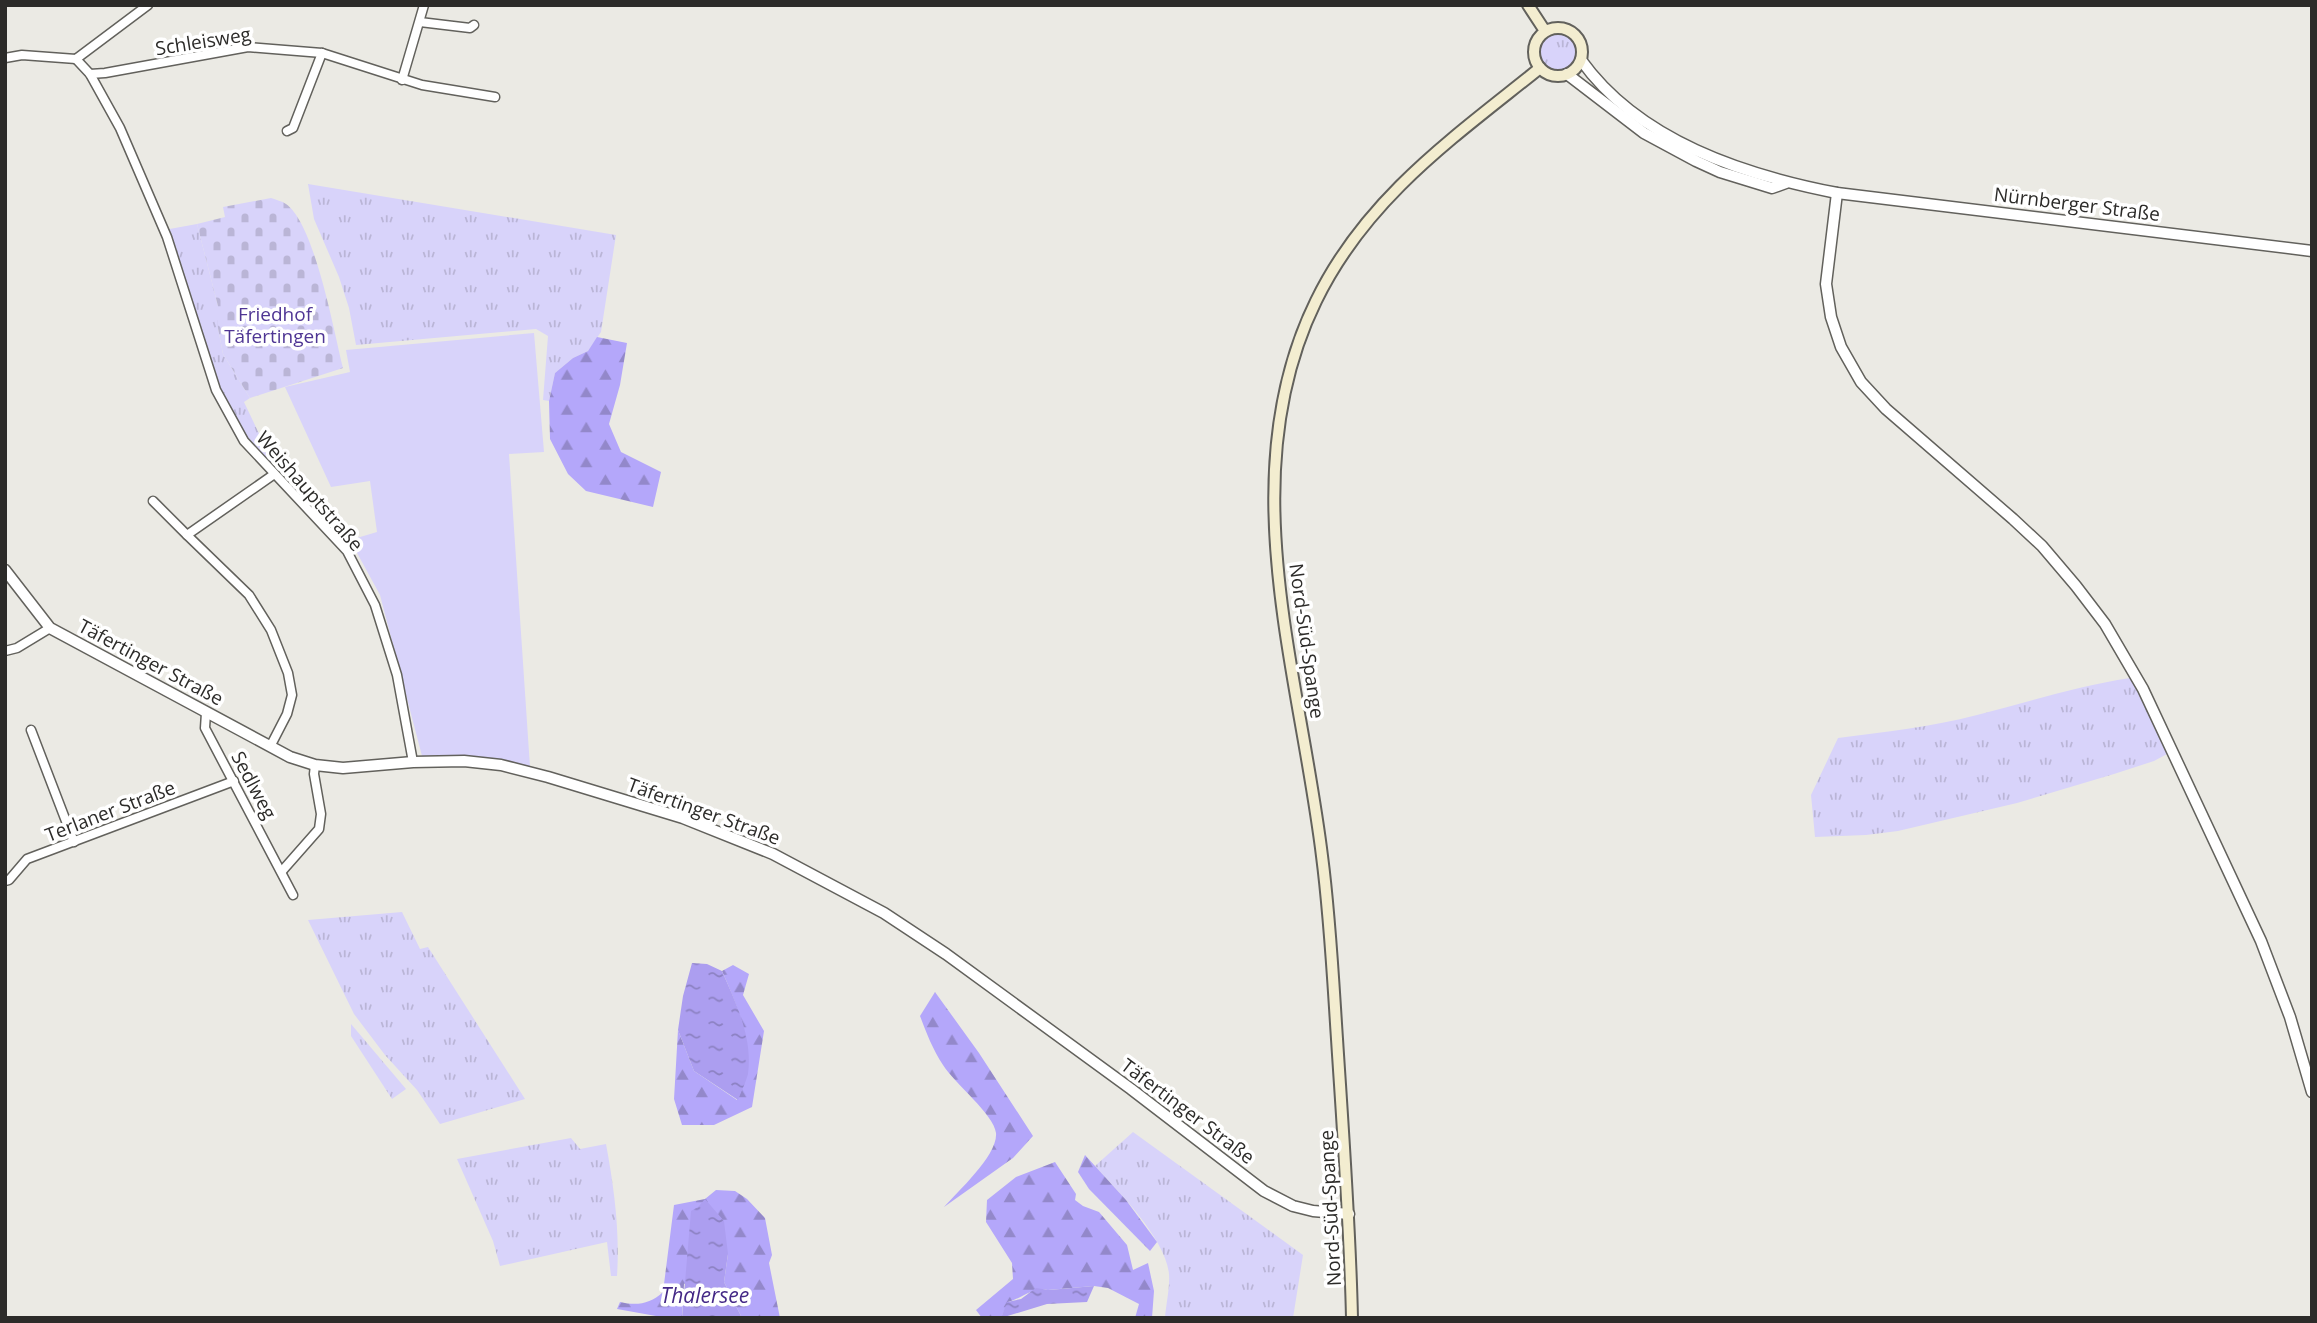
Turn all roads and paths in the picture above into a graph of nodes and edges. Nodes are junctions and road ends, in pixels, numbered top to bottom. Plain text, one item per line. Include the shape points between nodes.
1 (148, 5) edge
2 (424, 5) edge
3 (1528, 5) edge
4 (420, 22) junction
5 (474, 25) dead end
6 (1545, 32) junction
7 (322, 53) junction
8 (5, 58) edge
9 (76, 59) junction
10 (1581, 60) junction
11 (1540, 68) junction
12 (90, 74) junction
13 (1567, 74) junction
14 (402, 80) junction
15 (495, 97) dead end
16 (287, 131) dead end
17 (1662, 138) junction
18 (1837, 193) junction
19 (2312, 251) edge
20 (273, 475) junction
21 (153, 501) dead end
22 (187, 535) junction
23 (5, 570) edge
24 (50, 628) junction
25 (5, 651) edge
26 (206, 713) junction
27 (31, 730) dead end
28 (271, 745) junction
29 (413, 762) junction
30 (315, 765) junction
31 (234, 781) junction
32 (74, 842) junction
33 (282, 871) junction
34 (5, 881) edge
35 (293, 895) dead end
36 (2312, 1092) edge
37 (1349, 1214) junction
38 (1352, 1318) edge

1 - 9 street
2 - 4 street
3 - 6 main road
4 - 5 street
4 - 14 street
6 - 10 main road via 1561,28 1575,35 1582,49
6 - 11 main road via 1534,47
7 - 12 street, Schleisweg via 248,47
7 - 14 street, Schleisweg
7 - 16 street via 293,128
8 - 9 street
9 - 12 street, Weishauptstraße
10 - 13 main road
10 - 17 street via 1611,95
11 - 13 main road via 1553,75
11 - 37 main road, Nord-Süd-Spange via 1428,159 1373,214 1311,311 1281,404 1275,456 1275,542 1322,854
12 - 20 street, Weishauptstraße via 120,128 164,230 216,390 244,441
13 - 17 street via 1624,120
14 - 15 street, Schleisweg
17 - 18 street, Nürnberger Straße via 1786,183
18 - 19 street, Nürnberger Straße
18 - 36 street via 1826,284 1841,347 1861,382 1886,409 2042,547 2105,624 2143,689 2261,941
20 - 22 street
20 - 29 street, Weishauptstraße via 347,551 375,605 397,675
21 - 22 street
22 - 28 street via 249,595 271,630 292,695
23 - 24 street, Täfertinger Straße
24 - 25 street
24 - 26 street, Täfertinger Straße
26 - 28 street, Täfertinger Straße
26 - 31 street, Sedlweg via 205,728
27 - 32 street
28 - 30 street, Täfertinger Straße
29 - 30 street, Täfertinger Straße via 343,768
29 - 37 street, Täfertinger Straße via 501,765 548,777 683,818 773,854 884,913 946,954 1264,1191 1313,1212
30 - 33 street via 319,829
31 - 32 street, Terlaner Straße
31 - 33 street, Sedlweg
32 - 34 street, Terlaner Straße via 27,859
33 - 35 street, Sedlweg
37 - 38 main road, Nord-Süd-Spange

